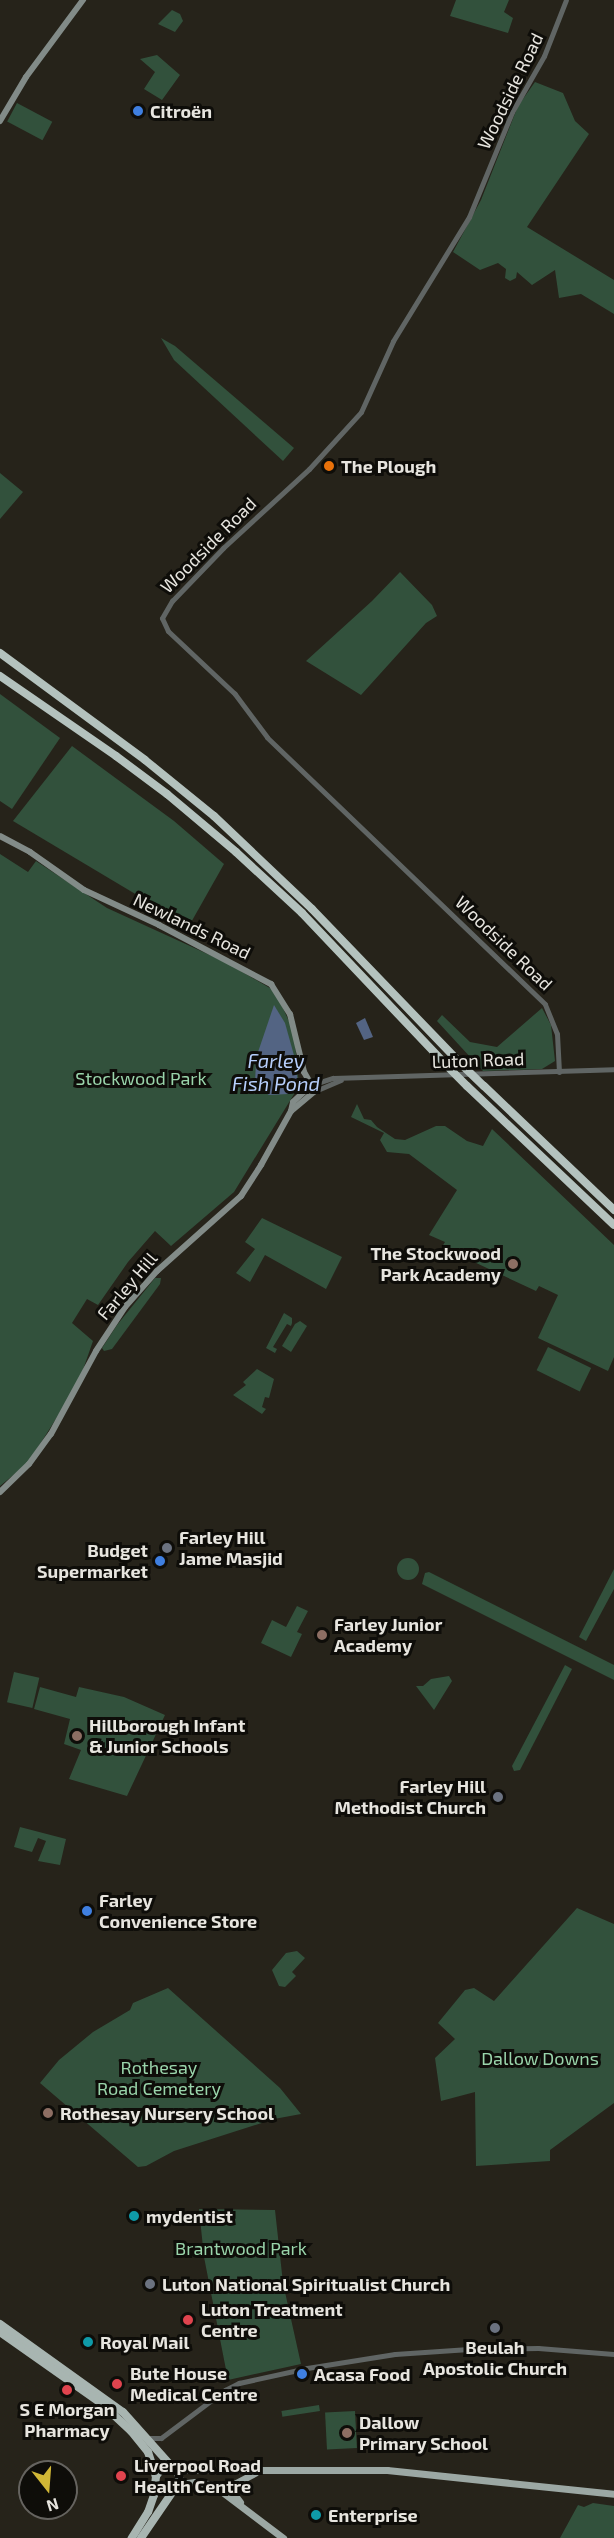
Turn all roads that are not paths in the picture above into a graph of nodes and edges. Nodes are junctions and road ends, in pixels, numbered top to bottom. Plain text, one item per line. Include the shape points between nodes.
1 (83, 0) edge
2 (566, 0) edge
3 (0, 122) edge
4 (0, 653) edge
5 (0, 658) edge
6 (0, 676) edge
7 (72, 708) junction
8 (0, 836) edge
9 (614, 1069) edge
10 (304, 1072) junction
11 (559, 1072) junction
12 (313, 1088) junction
13 (300, 1094) junction
14 (291, 1111) junction
15 (614, 1210) edge
16 (614, 1225) edge
17 (0, 1492) edge
18 (0, 2324) edge
19 (0, 2332) edge
20 (614, 2354) edge
21 (147, 2438) junction
22 (161, 2438) junction
23 (158, 2453) junction
24 (174, 2469) junction
25 (220, 2471) junction
26 (263, 2471) junction
27 (156, 2479) junction
28 (233, 2485) junction
29 (176, 2487) junction
30 (221, 2489) junction
31 (614, 2494) edge
32 (132, 2538) edge
33 (141, 2538) edge
34 (283, 2538) edge
35 (290, 2538) edge

1 - 3 main road via 26,77
2 - 11 street, Woodside Road via 545,54 512,112 469,217 393,341 361,412 309,469 171,601 162,618 168,631 235,694 267,737 545,1004 557,1034
4 - 7 highway
5 - 7 highway
6 - 16 highway, bridge via 125,762 236,852 302,913 467,1086
7 - 15 highway, bridge via 214,816 312,909 462,1065
8 - 10 main road, Newlands Road via 84,890 266,980 290,1014
9 - 11 street, Luton Road
10 - 12 main road, Newlands Road
10 - 13 main road
11 - 12 street, Luton Road via 343,1079
12 - 13 main road, Farley Hill
12 - 14 main road, Farley Hill
13 - 14 main road, Farley Hill
14 - 17 main road, Farley Hill via 241,1196 156,1271 125,1307 51,1434 29,1464
18 - 21 highway via 123,2412
19 - 27 highway via 102,2404 131,2430 148,2451
20 - 22 street via 458,2349 307,2368 239,2383
21 - 22 street
21 - 23 highway
22 - 23 street
23 - 24 highway
24 - 25 main road
24 - 27 highway via 162,2468
24 - 29 highway via 179,2475
25 - 26 main road
25 - 28 main road via 232,2477
26 - 28 main road via 245,2476
26 - 31 main road via 387,2470
27 - 29 highway via 163,2490
27 - 32 highway via 148,2512
28 - 30 main road
28 - 35 main road via 237,2500
29 - 30 main road via 202,2482
29 - 33 highway
30 - 34 main road

